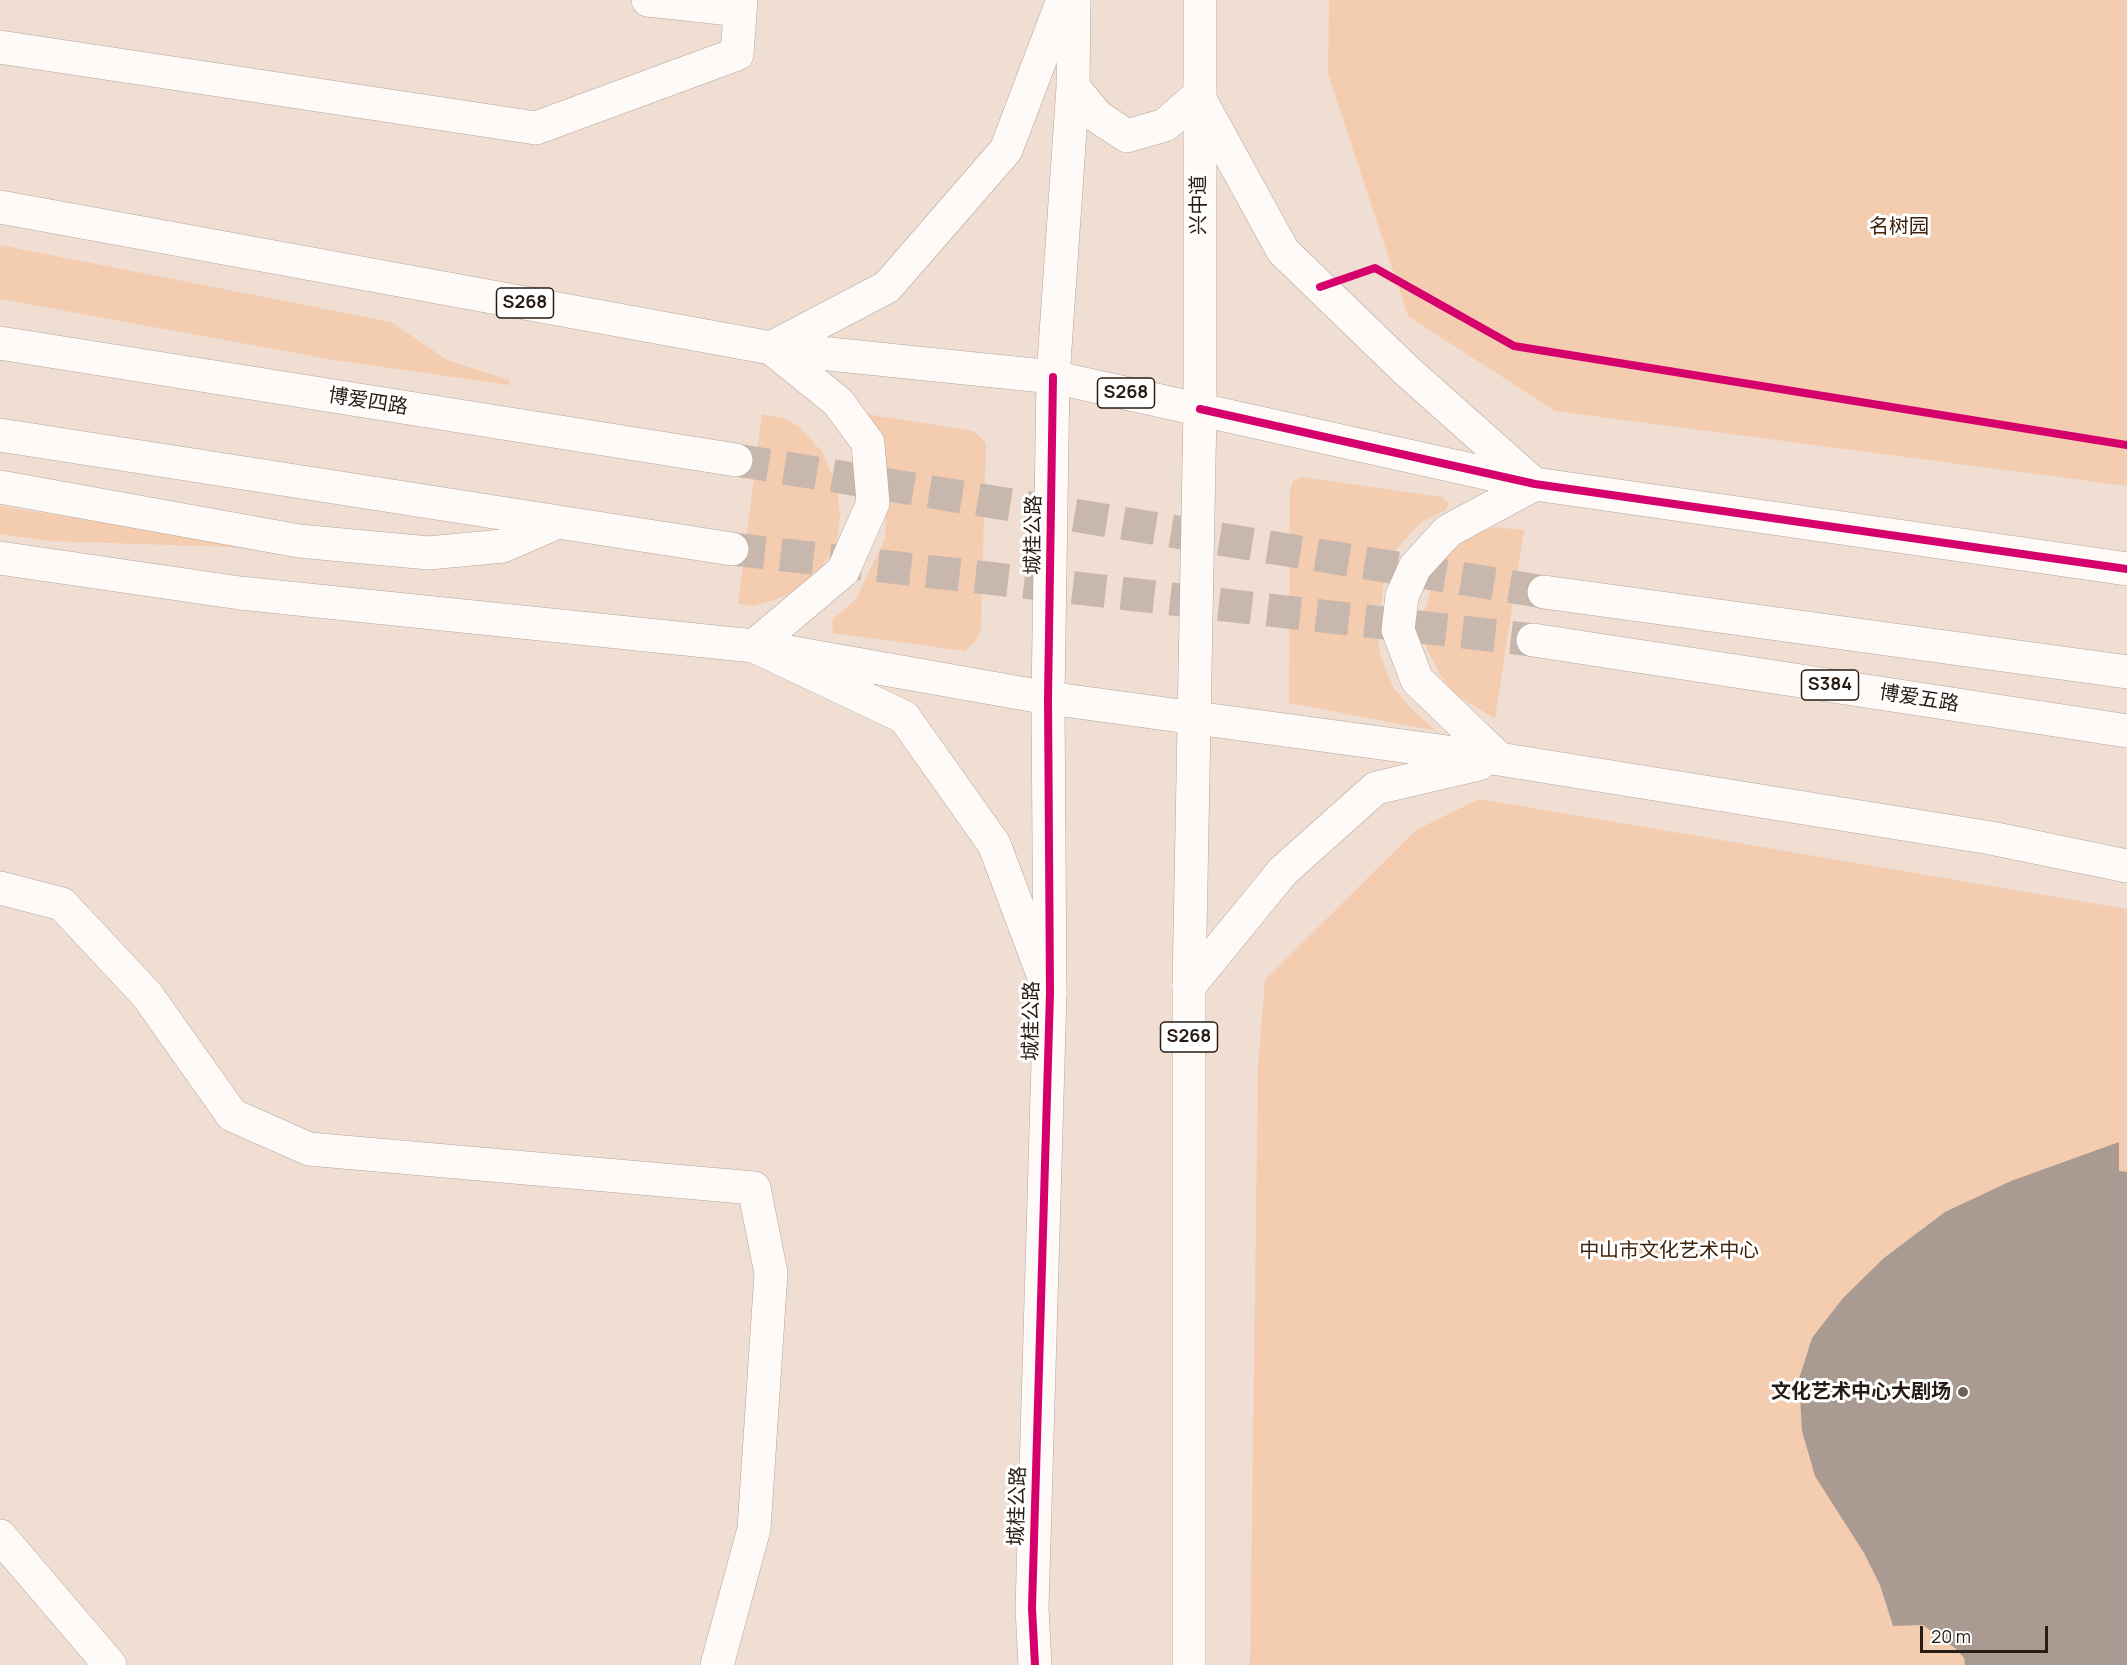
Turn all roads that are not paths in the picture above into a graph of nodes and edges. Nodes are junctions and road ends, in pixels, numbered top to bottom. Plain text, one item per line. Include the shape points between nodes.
1 (648, 0) edge
2 (1063, 0) edge
3 (1074, 0) edge
4 (1200, 0) edge
5 (741, 5) edge
6 (0, 47) edge
7 (1073, 87) junction
8 (1198, 96) junction
9 (0, 207) edge
10 (0, 343) edge
11 (771, 348) junction
12 (1053, 377) junction
13 (1200, 409) junction
14 (0, 435) edge
15 (736, 460) tunnel mouth
16 (1535, 484) junction
17 (0, 487) edge
18 (558, 522) junction
19 (732, 549) tunnel mouth
20 (0, 558) edge
21 (2127, 569) edge
22 (1544, 592) tunnel mouth
23 (1533, 640) tunnel mouth
24 (754, 646) junction
25 (2127, 672) edge
26 (1048, 698) junction
27 (1192, 718) junction
28 (2127, 731) edge
29 (1499, 759) junction
30 (2127, 866) edge
31 (0, 888) edge
32 (1189, 986) junction
33 (1050, 993) junction
34 (0, 1536) edge
35 (110, 1665) edge
36 (717, 1665) edge
37 (1035, 1665) edge
38 (1189, 1665) edge

1 - 5 main road
2 - 11 main road via 1006,150 886,287
3 - 7 main road
4 - 8 main road, 兴中道
5 - 6 main road via 737,54 536,128
7 - 8 main road via 1098,117 1127,136 1165,125
7 - 12 main road
8 - 13 main road, 兴中道
8 - 16 main road via 1283,251 1406,370
9 - 11 main road, S268
10 - 15 main road, 博爱四路
11 - 12 main road, S268
11 - 24 main road via 838,402 868,442 873,503 843,571
12 - 13 main road, S268
12 - 26 main road, 城桂公路
13 - 16 main road
13 - 27 main road, S268
14 - 18 main road
16 - 21 main road
16 - 29 main road via 1448,531 1415,567 1402,596 1398,630 1417,681
17 - 18 main road via 299,541 429,553 503,546
18 - 19 main road
20 - 24 main road via 240,593
22 - 25 main road
23 - 28 main road, 博爱五路 / S384
24 - 26 main road
24 - 33 main road via 904,717 994,844
26 - 27 main road
26 - 33 main road, 城桂公路
27 - 29 main road
27 - 32 main road, S268
29 - 30 main road via 1991,838
29 - 32 main road via 1376,788 1283,871
31 - 36 main road via 62,904 147,995 232,1115 309,1149 754,1188 771,1273 754,1529
32 - 38 main road, S268
33 - 37 main road, 城桂公路 via 1032,1608
34 - 35 main road

